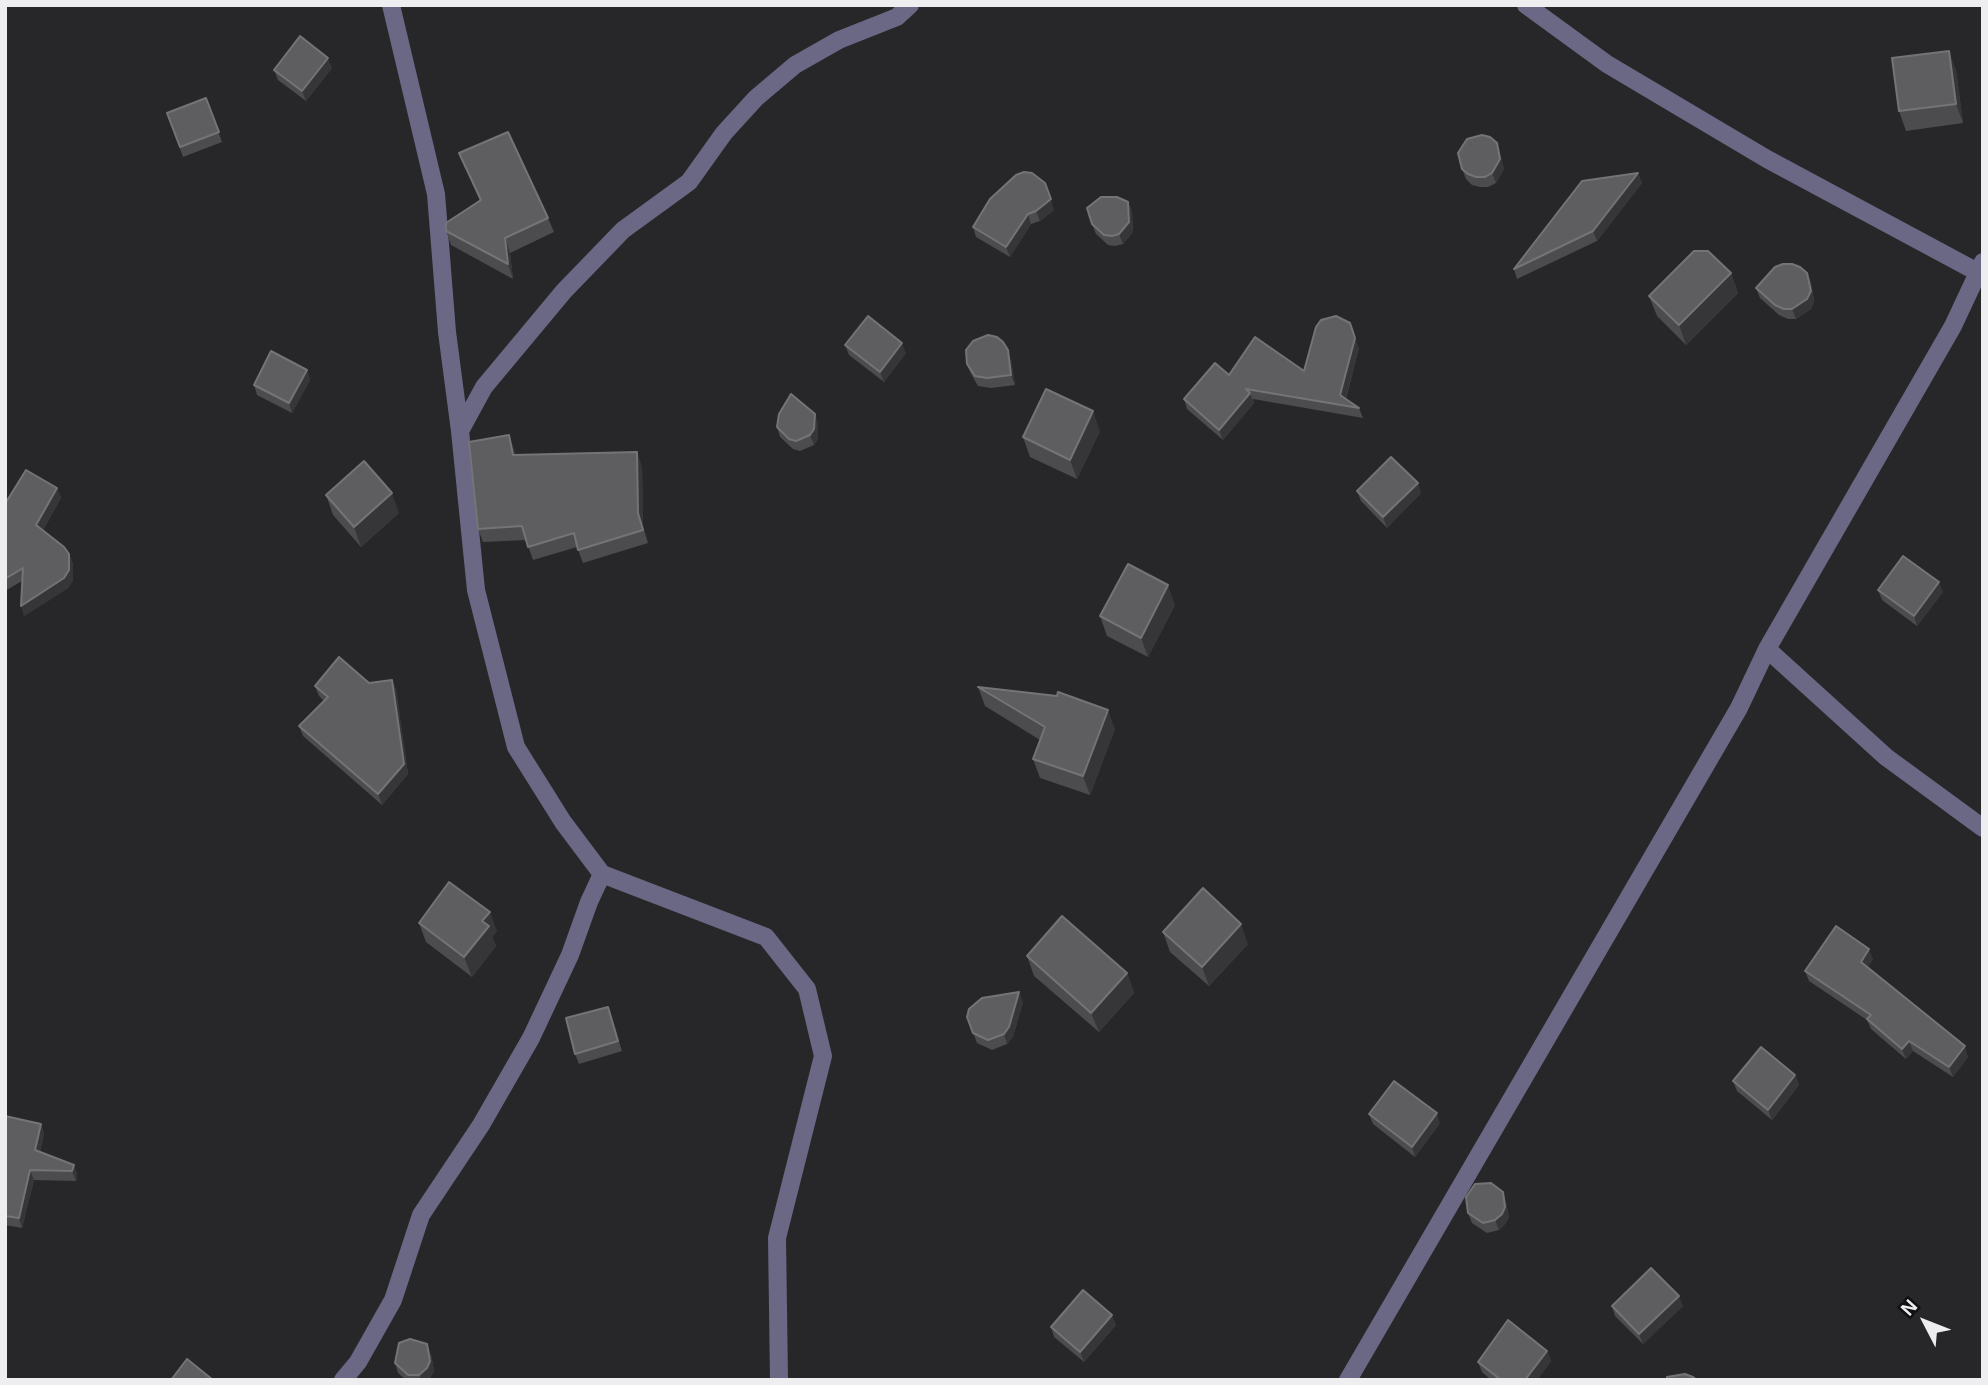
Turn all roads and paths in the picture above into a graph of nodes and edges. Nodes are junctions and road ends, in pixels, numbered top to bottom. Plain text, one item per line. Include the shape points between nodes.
1 (391, 5) edge
2 (909, 5) edge
3 (1526, 5) edge
4 (1981, 270) edge
5 (460, 430) junction
6 (1767, 649) junction
7 (1983, 828) edge
8 (602, 874) junction
9 (343, 1380) edge
10 (779, 1380) edge
11 (1348, 1380) edge

1 - 5 street via 436,194
2 - 5 street via 897,17 839,40 795,65 756,98 689,182 623,230 564,291 484,387
3 - 4 street via 1607,64 1767,159
4 - 6 street
5 - 8 street via 475,590 516,747
6 - 7 street via 1886,757
6 - 11 street via 1740,708
8 - 9 street via 531,1038 421,1215 393,1300
8 - 10 street via 766,937 807,989 823,1056 777,1238

